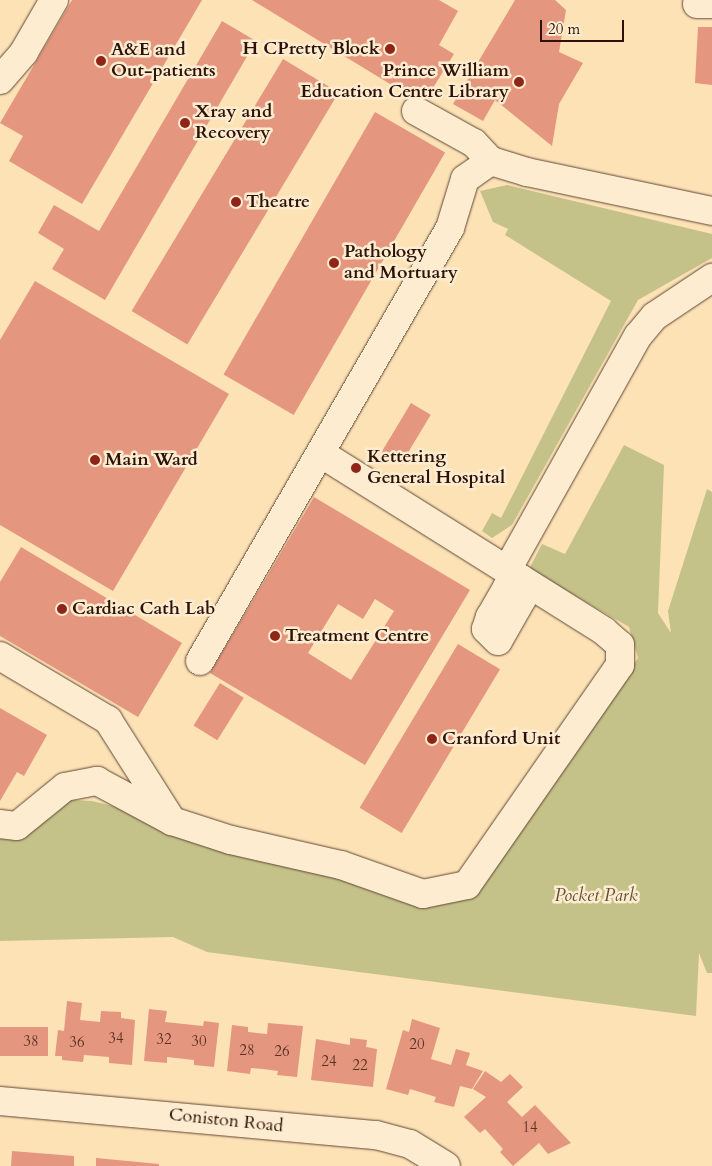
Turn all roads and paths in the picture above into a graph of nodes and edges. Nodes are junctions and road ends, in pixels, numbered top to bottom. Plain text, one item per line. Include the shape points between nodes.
1 (54, 0) edge
2 (0, 80) edge
3 (416, 111) dead end
4 (491, 161) junction
5 (712, 211) edge
6 (712, 278) edge
7 (322, 454) junction
8 (514, 574) junction
9 (0, 656) edge
10 (200, 661) dead end
11 (172, 821) junction
12 (0, 824) edge
13 (0, 1101) edge
14 (446, 1166) edge

1 - 2 street via 24,52
3 - 4 street via 474,143
4 - 5 street
4 - 7 street via 465,179 450,228
6 - 8 street via 655,316 638,336
7 - 8 street
7 - 10 street
8 - 11 street via 604,631 620,646 620,665 467,885 423,894 341,865 231,840
9 - 11 street via 108,720
11 - 12 street via 97,781 65,787 17,826
13 - 14 street, Coniston Road via 376,1135 410,1144

